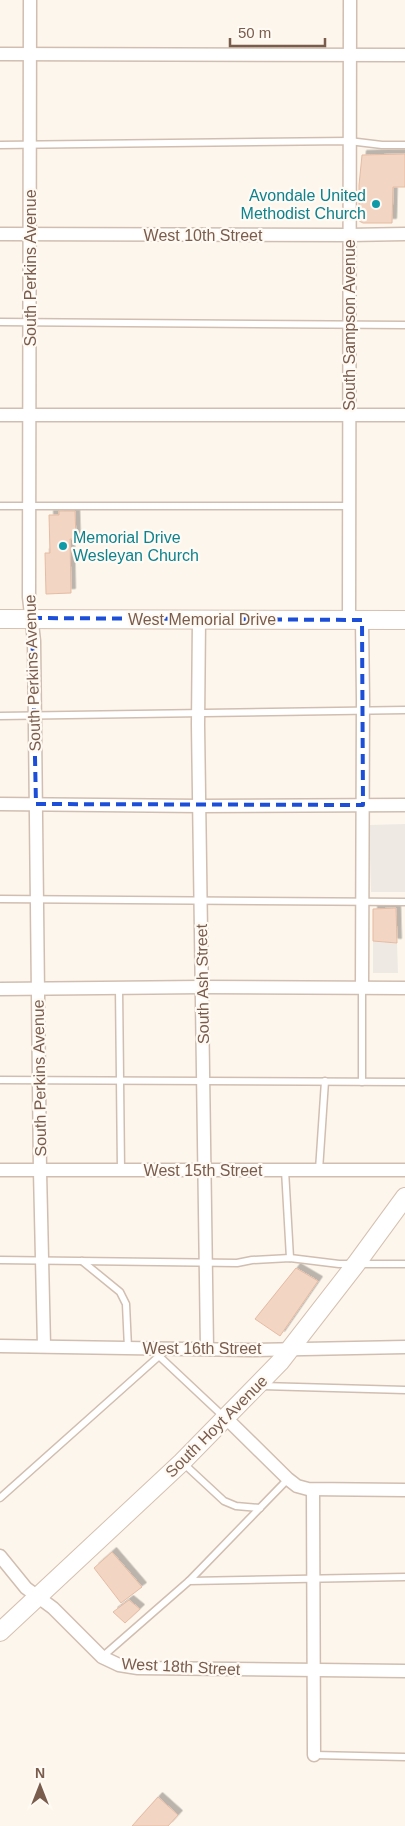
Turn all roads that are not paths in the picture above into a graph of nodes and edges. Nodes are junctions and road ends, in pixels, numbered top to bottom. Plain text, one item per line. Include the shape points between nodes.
1 (30, 0) edge
2 (350, 0) edge
3 (0, 54) edge
4 (30, 54) junction
5 (350, 55) junction
6 (405, 55) edge
7 (349, 141) junction
8 (0, 145) edge
9 (30, 145) junction
10 (405, 146) edge
11 (0, 234) edge
12 (30, 234) junction
13 (405, 234) edge
14 (349, 235) junction
15 (0, 322) edge
16 (30, 322) junction
17 (349, 325) junction
18 (405, 325) edge
19 (0, 415) edge
20 (30, 415) junction
21 (349, 415) junction
22 (405, 415) edge
23 (0, 506) edge
24 (30, 506) junction
25 (349, 506) junction
26 (32, 618) junction
27 (0, 619) edge
28 (199, 619) junction
29 (355, 620) junction
30 (405, 620) edge
31 (363, 710) junction
32 (405, 710) edge
33 (198, 713) junction
34 (0, 716) edge
35 (35, 716) junction
36 (0, 804) edge
37 (36, 804) junction
38 (363, 805) junction
39 (405, 805) edge
40 (200, 806) junction
41 (0, 899) edge
42 (37, 899) junction
43 (201, 900) junction
44 (363, 902) junction
45 (405, 902) edge
46 (202, 987) junction
47 (119, 988) junction
48 (362, 988) junction
49 (405, 988) edge
50 (0, 989) edge
51 (38, 989) junction
52 (0, 1080) edge
53 (40, 1080) junction
54 (120, 1080) junction
55 (203, 1080) junction
56 (325, 1081) junction
57 (362, 1082) junction
58 (405, 1082) edge
59 (204, 1169) junction
60 (0, 1170) edge
61 (40, 1170) junction
62 (121, 1170) junction
63 (285, 1170) junction
64 (319, 1170) junction
65 (405, 1170) edge
66 (405, 1196) edge
67 (290, 1258) junction
68 (0, 1260) edge
69 (43, 1261) junction
70 (82, 1261) junction
71 (206, 1262) junction
72 (356, 1264) junction
73 (405, 1264) edge
74 (0, 1346) edge
75 (44, 1346) junction
76 (405, 1347) edge
77 (128, 1348) junction
78 (290, 1348) junction
79 (207, 1349) junction
80 (163, 1352) junction
81 (256, 1386) junction
82 (405, 1390) edge
83 (225, 1417) junction
84 (182, 1462) junction
85 (288, 1479) junction
86 (313, 1490) junction
87 (405, 1490) edge
88 (0, 1498) edge
89 (260, 1508) junction
90 (0, 1556) edge
91 (313, 1577) junction
92 (405, 1577) edge
93 (189, 1581) junction
94 (38, 1597) junction
95 (0, 1632) edge
96 (102, 1657) junction
97 (313, 1671) junction
98 (405, 1671) edge
99 (314, 1756) joint
100 (405, 1757) edge

1 - 4 street, South Perkins Avenue
2 - 5 street, South Sampson Avenue
3 - 4 street
4 - 5 street
4 - 9 street, South Perkins Avenue
5 - 6 street
5 - 7 street, South Sampson Avenue
7 - 9 lane
7 - 10 lane
7 - 14 street, South Sampson Avenue
8 - 9 lane
9 - 12 street, South Perkins Avenue
11 - 12 street, West 10th Street
12 - 14 street, West 10th Street
12 - 16 street, South Perkins Avenue
13 - 14 street, West 10th Street
14 - 17 street, South Sampson Avenue
15 - 16 lane
16 - 17 lane
16 - 20 street, South Perkins Avenue
17 - 18 lane
17 - 21 street, South Sampson Avenue
19 - 20 street
20 - 21 street
20 - 24 street, South Perkins Avenue
21 - 22 street
21 - 25 street, South Sampson Avenue
23 - 24 lane
24 - 25 lane
24 - 26 street, South Perkins Avenue via 29,597
25 - 29 street, South Sampson Avenue
26 - 27 main road, West Memorial Drive
26 - 28 main road, West Memorial Drive
26 - 35 street, South Perkins Avenue
28 - 29 main road, West Memorial Drive
28 - 33 street, South Ash Street
29 - 30 main road, West Memorial Drive
29 - 31 street, South Sampson Avenue
31 - 32 lane
31 - 33 lane
31 - 38 street, South Sampson Avenue
33 - 35 lane
33 - 40 street, South Ash Street
34 - 35 lane
35 - 37 street, South Perkins Avenue
36 - 37 street
37 - 40 street
37 - 42 street, South Perkins Avenue
38 - 39 street
38 - 40 street
38 - 44 street, South Sampson Avenue
40 - 43 street, South Ash Street
41 - 42 lane
42 - 43 lane
42 - 51 street, South Perkins Avenue
43 - 44 lane
43 - 46 street, South Ash Street
44 - 45 lane
44 - 48 street, South Sampson Avenue
46 - 47 street
46 - 48 street
46 - 55 street, South Ash Street
47 - 51 street
47 - 54 lane
48 - 49 street
48 - 57 lane
50 - 51 street
51 - 53 street, South Perkins Avenue
52 - 53 lane
53 - 54 lane
53 - 61 street, South Perkins Avenue
54 - 55 lane
54 - 62 lane
55 - 56 lane
55 - 59 street, South Ash Street
56 - 57 lane
56 - 64 lane
57 - 58 lane
59 - 62 street, West 15th Street
59 - 63 street, West 15th Street
59 - 71 street, South Ash Street
60 - 61 street, West 15th Street
61 - 62 street, West 15th Street
61 - 69 street, South Perkins Avenue
63 - 64 street, West 15th Street
63 - 67 lane
64 - 65 street, West 15th Street
66 - 72 main road, South Hoyt Avenue
67 - 71 lane
67 - 72 lane
68 - 69 lane
69 - 70 lane
69 - 75 street, South Perkins Avenue
70 - 71 lane
70 - 77 lane via 120,1292 126,1304
71 - 79 street, South Ash Street
72 - 73 lane
72 - 78 main road, South Hoyt Avenue
74 - 75 street, West 16th Street
75 - 77 street, West 16th Street
76 - 78 street, West 16th Street
77 - 80 street, West 16th Street
78 - 79 street, West 16th Street
78 - 81 main road, South Hoyt Avenue
79 - 80 street, West 16th Street
80 - 83 lane
80 - 88 lane
81 - 82 lane
81 - 83 main road, South Hoyt Avenue
83 - 84 main road, South Hoyt Avenue
83 - 85 street
84 - 89 lane via 224,1501 236,1506
84 - 94 main road, South Hoyt Avenue
85 - 86 street via 297,1486
85 - 89 lane
86 - 87 street
86 - 91 street
89 - 93 lane
90 - 94 street, West 18th Street via 26,1588
91 - 92 lane
91 - 93 lane
91 - 97 street
93 - 96 lane
94 - 95 main road, South Hoyt Avenue
94 - 96 street, West 18th Street via 54,1608
96 - 97 street, West 18th Street via 119,1665 138,1668
97 - 98 street, West 18th Street
97 - 99 street
99 - 100 lane

